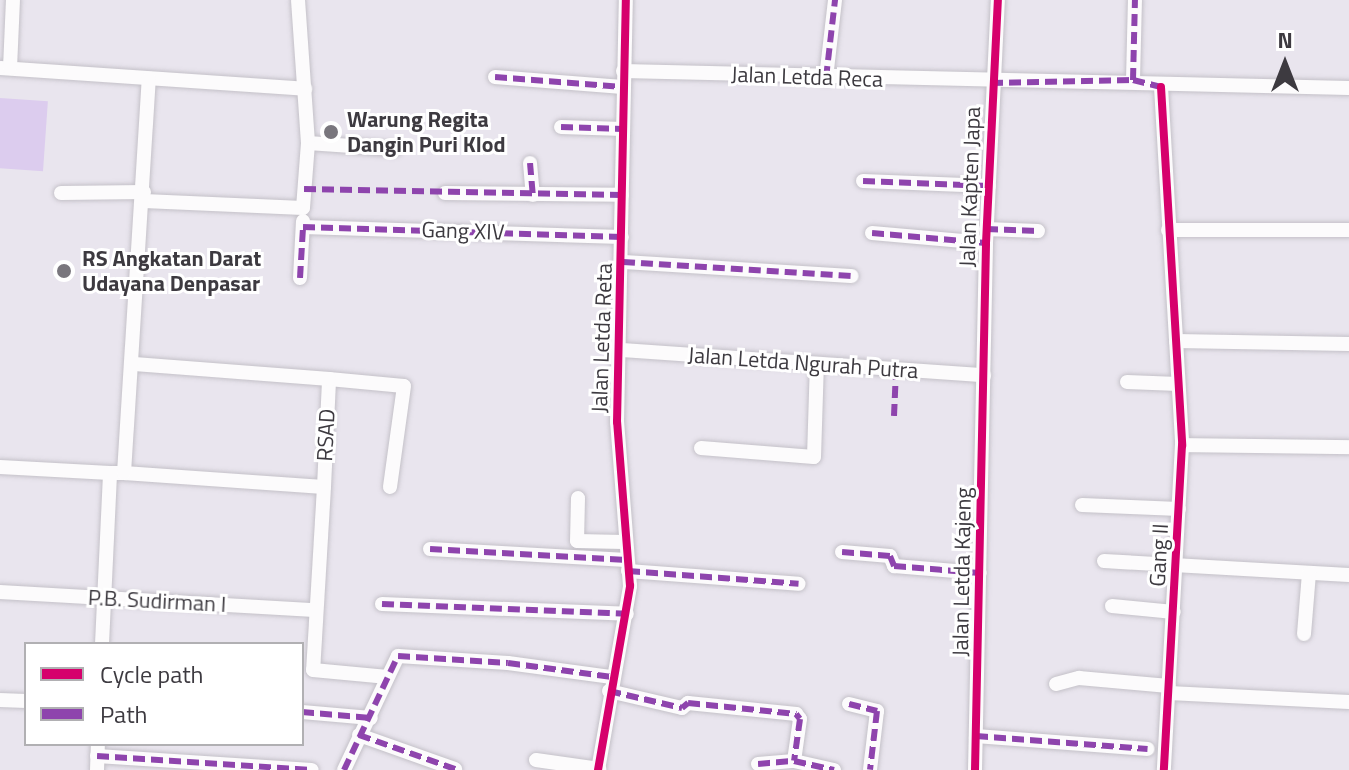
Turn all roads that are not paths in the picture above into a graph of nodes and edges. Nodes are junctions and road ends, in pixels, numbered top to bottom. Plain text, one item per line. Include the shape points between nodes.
1 (13, 0) edge
2 (298, 0) edge
3 (626, 0) edge
4 (835, 0) edge
5 (998, 0) edge
6 (1135, 0) edge
7 (5, 68) edge
8 (623, 71) junction
9 (495, 77) dead end
10 (826, 78) junction
11 (149, 79) junction
12 (1133, 80) junction
13 (991, 83) junction
14 (623, 87) junction
15 (1161, 87) junction
16 (1349, 88) edge
17 (305, 89) junction
18 (561, 127) dead end
19 (623, 129) junction
20 (308, 143) junction
21 (395, 149) dead end
22 (530, 163) dead end
23 (863, 181) dead end
24 (989, 186) junction
25 (61, 193) dead end
26 (445, 193) dead end
27 (533, 195) junction
28 (622, 195) junction
29 (144, 197) junction
30 (303, 208) junction
31 (303, 227) junction
32 (1168, 230) junction
33 (1349, 230) edge
34 (1038, 231) dead end
35 (872, 233) dead end
36 (986, 236) junction
37 (622, 237) junction
38 (623, 262) junction
39 (852, 276) dead end
40 (300, 278) dead end
41 (1176, 341) junction
42 (1349, 344) edge
43 (622, 350) junction
44 (132, 364) junction
45 (817, 364) junction
46 (984, 375) junction
47 (329, 379) junction
48 (1127, 382) dead end
49 (1178, 384) junction
50 (1182, 445) junction
51 (1349, 447) edge
52 (701, 448) dead end
53 (0, 467) edge
54 (117, 473) junction
55 (324, 487) junction
56 (390, 487) dead end
57 (578, 498) dead end
58 (1082, 505) dead end
59 (1179, 509) junction
60 (624, 542) junction
61 (430, 549) dead end
62 (842, 552) dead end
63 (1104, 561) dead end
64 (1177, 564) junction
65 (628, 565) junction
66 (980, 573) junction
67 (1309, 573) junction
68 (1349, 575) edge
69 (799, 584) dead end
70 (0, 592) edge
71 (105, 598) junction
72 (382, 604) dead end
73 (1112, 606) dead end
74 (314, 610) junction
75 (1174, 612) junction
76 (627, 614) junction
77 (1304, 634) dead end
78 (102, 642) edge
79 (388, 677) junction
80 (610, 684) junction
81 (1056, 684) dead end
82 (1169, 690) junction
83 (0, 700) edge
84 (24, 701) edge
85 (1349, 702) edge
86 (849, 704) dead end
87 (304, 712) edge
88 (371, 718) junction
89 (359, 735) junction
90 (976, 736) junction
91 (1148, 749) dead end
92 (97, 757) edge
93 (536, 760) dead end
94 (794, 761) junction
95 (157, 763) edge
96 (758, 764) dead end
97 (455, 769) edge
98 (598, 769) edge
99 (312, 770) edge
100 (344, 770) edge
101 (834, 770) edge
102 (870, 770) edge
103 (975, 770) edge
104 (1164, 770) edge

1 - 7 street
2 - 17 street
3 - 8 street, Jalan Letda Reta
4 - 10 street
5 - 13 street, Jalan Kapten Japa
6 - 12 street
7 - 11 street
8 - 10 street, Jalan Letda Reca
8 - 14 street, Jalan Letda Reta
9 - 14 street
10 - 13 street, Jalan Letda Reca
11 - 17 street
11 - 29 street
12 - 13 street, Jalan Letda Reca
12 - 15 street, Jalan Letda Reca
13 - 24 street, Jalan Kapten Japa
14 - 19 street, Jalan Letda Reta
15 - 16 street, Jalan Letda Reca
15 - 32 street, Gang II
17 - 20 street
18 - 19 street
19 - 28 street, Jalan Letda Reta
20 - 21 street
20 - 30 street
22 - 27 street
23 - 24 street
24 - 36 street, Jalan Kapten Japa
25 - 29 street
26 - 27 street
27 - 28 street
28 - 37 street, Jalan Letda Reta
29 - 30 street
29 - 44 street
30 - 31 street
31 - 37 street, Gang XIV
31 - 40 street
32 - 33 street
32 - 41 street, Gang II
34 - 36 street
35 - 36 street
36 - 46 street, Jalan Kapten Japa
37 - 38 street, Jalan Letda Reta
38 - 39 street
38 - 43 street, Jalan Letda Reta
41 - 42 street
41 - 49 street, Gang II
43 - 45 street, Jalan Letda Ngurah Putra
43 - 60 street, Jalan Letda Reta via 617,435
44 - 47 street, RSAD
44 - 54 street
45 - 46 street, Jalan Letda Ngurah Putra
45 - 52 street via 814,457
46 - 66 street, Jalan Letda Kajeng
47 - 55 street, RSAD
47 - 56 street via 404,386
48 - 49 street
49 - 50 street, Gang II
50 - 51 street
50 - 59 street, Gang II
53 - 54 street, RSAD
54 - 55 street, RSAD
54 - 71 street
55 - 74 street
57 - 60 street via 570,541
58 - 59 street
59 - 64 street, Gang II
60 - 65 street, Jalan Letda Reta
61 - 65 street
62 - 66 street via 890,556 894,566
63 - 64 street
64 - 67 street
64 - 75 street, Gang II
65 - 69 street
65 - 76 street, Jalan Letda Reta
66 - 90 street, Jalan Letda Kajeng
67 - 68 street
67 - 77 street
70 - 71 street, P.B. Sudirman I
71 - 74 street, P.B. Sudirman I
71 - 78 street
72 - 76 street
73 - 75 street
74 - 79 street via 313,670
75 - 82 street, Gang II
76 - 80 street, Jalan Letda Reta
79 - 80 street via 402,655
79 - 88 street
80 - 94 street via 682,708 688,703 797,714
80 - 98 street, Jalan Letda Reta
81 - 82 street via 1079,678
82 - 85 street
82 - 104 street, Gang II
83 - 84 street
86 - 102 street via 877,711
87 - 88 street
88 - 89 street
89 - 97 street
89 - 100 street
90 - 91 street
90 - 103 street, Jalan Letda Kajeng
92 - 95 street
93 - 98 street
94 - 96 street
94 - 101 street
95 - 99 street

